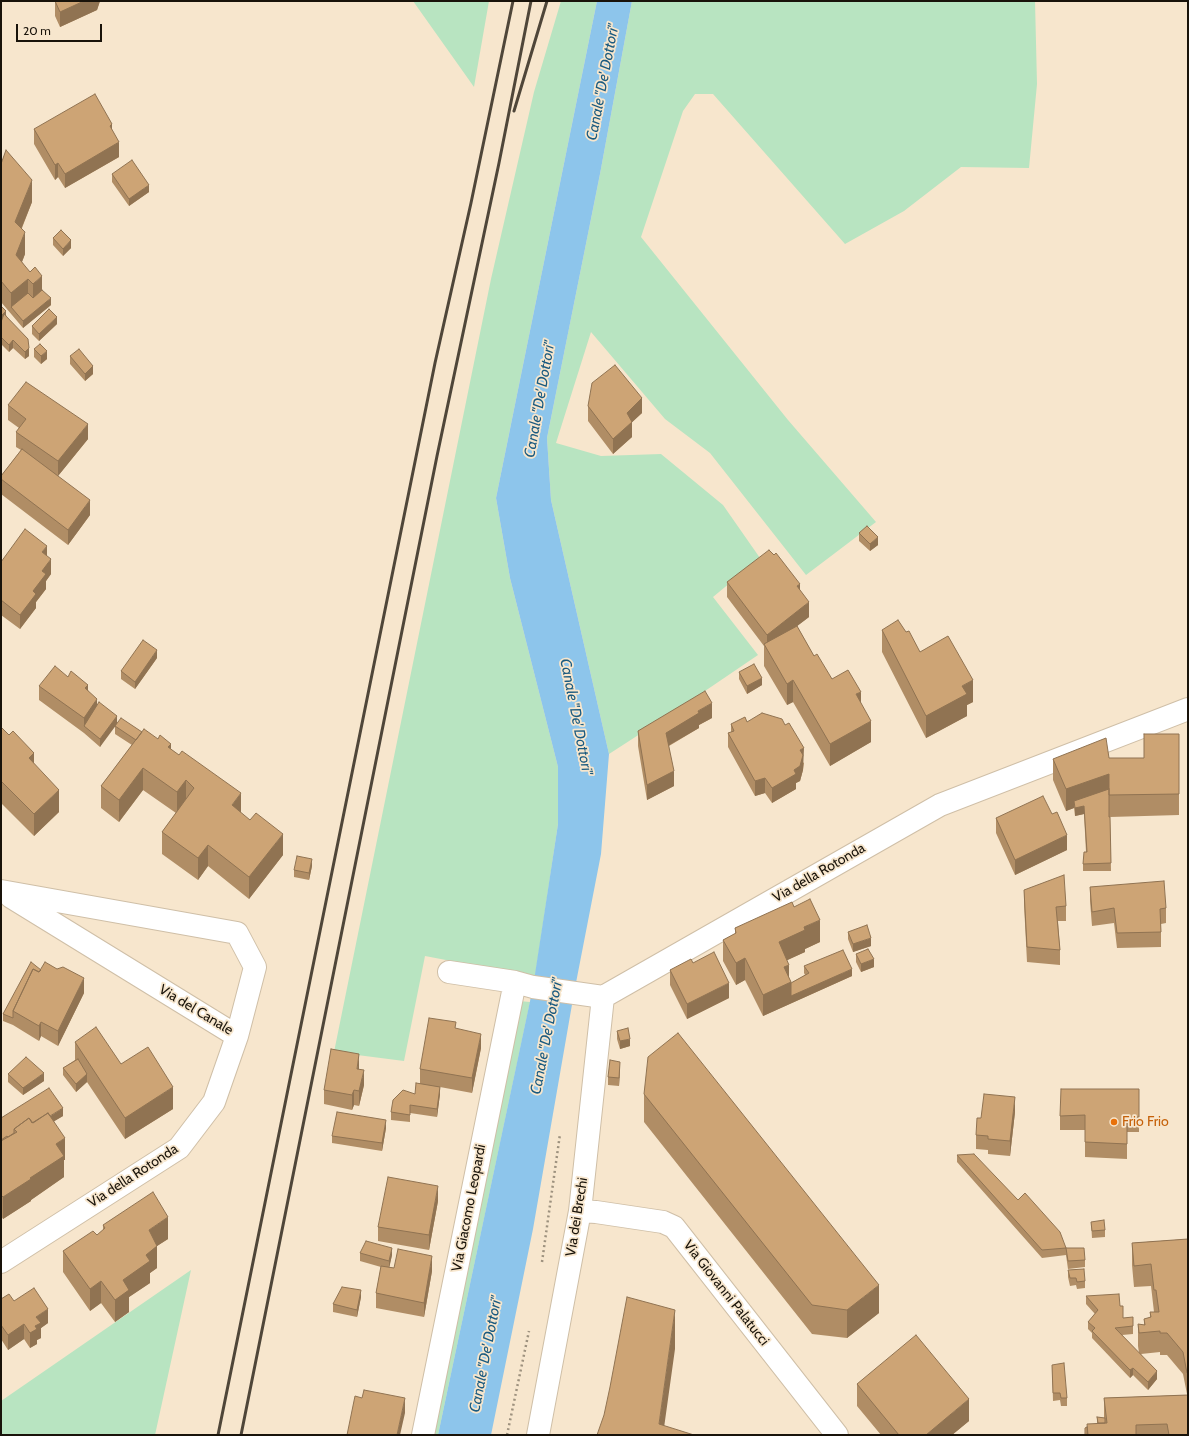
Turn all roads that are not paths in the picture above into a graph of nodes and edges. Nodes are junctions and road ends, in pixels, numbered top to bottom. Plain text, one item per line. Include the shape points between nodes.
1 (1188, 709) edge
2 (1, 891) edge
3 (449, 972) dead end
4 (524, 984) junction
5 (603, 997) junction
6 (237, 1036) junction
7 (580, 1211) junction
8 (1, 1262) edge
9 (423, 1435) edge
10 (538, 1435) edge
11 (837, 1435) edge

1 - 5 street, Via della Rotonda via 940,805
2 - 6 street, Via del Canale
2 - 6 street, Via del Canale via 237,933 254,967
3 - 4 street
4 - 5 street
4 - 9 street, Via Giacomo Leopardi
5 - 7 street, Via dei Brechi
6 - 8 street, Via della Rotonda via 214,1102 179,1148
7 - 10 street, Via dei Brechi
7 - 11 street, Via Giovanni Palatucci via 663,1222 674,1227

